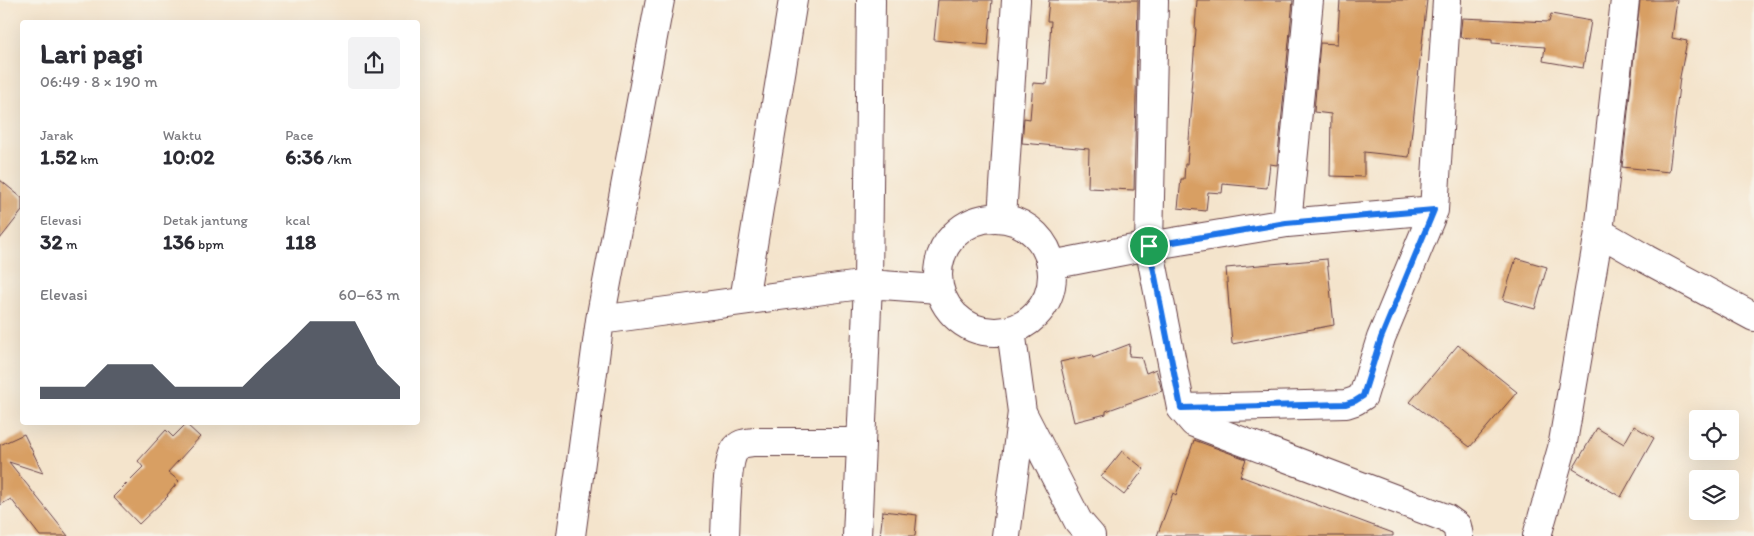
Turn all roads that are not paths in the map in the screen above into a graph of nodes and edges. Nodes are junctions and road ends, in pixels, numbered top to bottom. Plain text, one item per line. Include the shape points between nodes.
1 (660, 0) edge
2 (793, 0) edge
3 (871, 0) edge
4 (1016, 0) edge
5 (1154, 0) edge
6 (1309, 0) edge
7 (1448, 0) edge
8 (1625, 0) edge
9 (1434, 210) junction
10 (1002, 217) junction
11 (1286, 223) junction
12 (1599, 232) junction
13 (1149, 246) junction
14 (1051, 265) junction
15 (868, 284) junction
16 (938, 289) junction
17 (744, 300) junction
18 (1754, 317) edge
19 (600, 320) junction
20 (1011, 330) junction
21 (1181, 408) junction
22 (1022, 412) junction
23 (861, 442) junction
24 (571, 536) edge
25 (725, 536) edge
26 (857, 536) edge
27 (1006, 536) edge
28 (1091, 536) edge
29 (1459, 536) edge
30 (1537, 536) edge

1 - 19 street
2 - 17 street
3 - 15 street
4 - 10 street
5 - 13 street
6 - 11 street
7 - 9 street
8 - 12 street
9 - 11 street
9 - 21 street via 1381,338 1363,396 1346,404
10 - 14 street via 1020,222 1034,233 1045,248
10 - 16 street via 974,221 951,237 938,262
11 - 13 street
12 - 18 street
12 - 30 street via 1562,448
13 - 14 street
13 - 21 street
14 - 20 street via 1051,286 1043,305 1030,321
15 - 16 street
15 - 17 street
15 - 23 street
16 - 20 street via 948,310 966,326 988,332
17 - 19 street
19 - 24 street
20 - 22 street
21 - 29 street via 1194,423 1446,518 1457,526
22 - 27 street
22 - 28 street via 1078,521
23 - 25 street via 741,444 730,463
23 - 26 street

